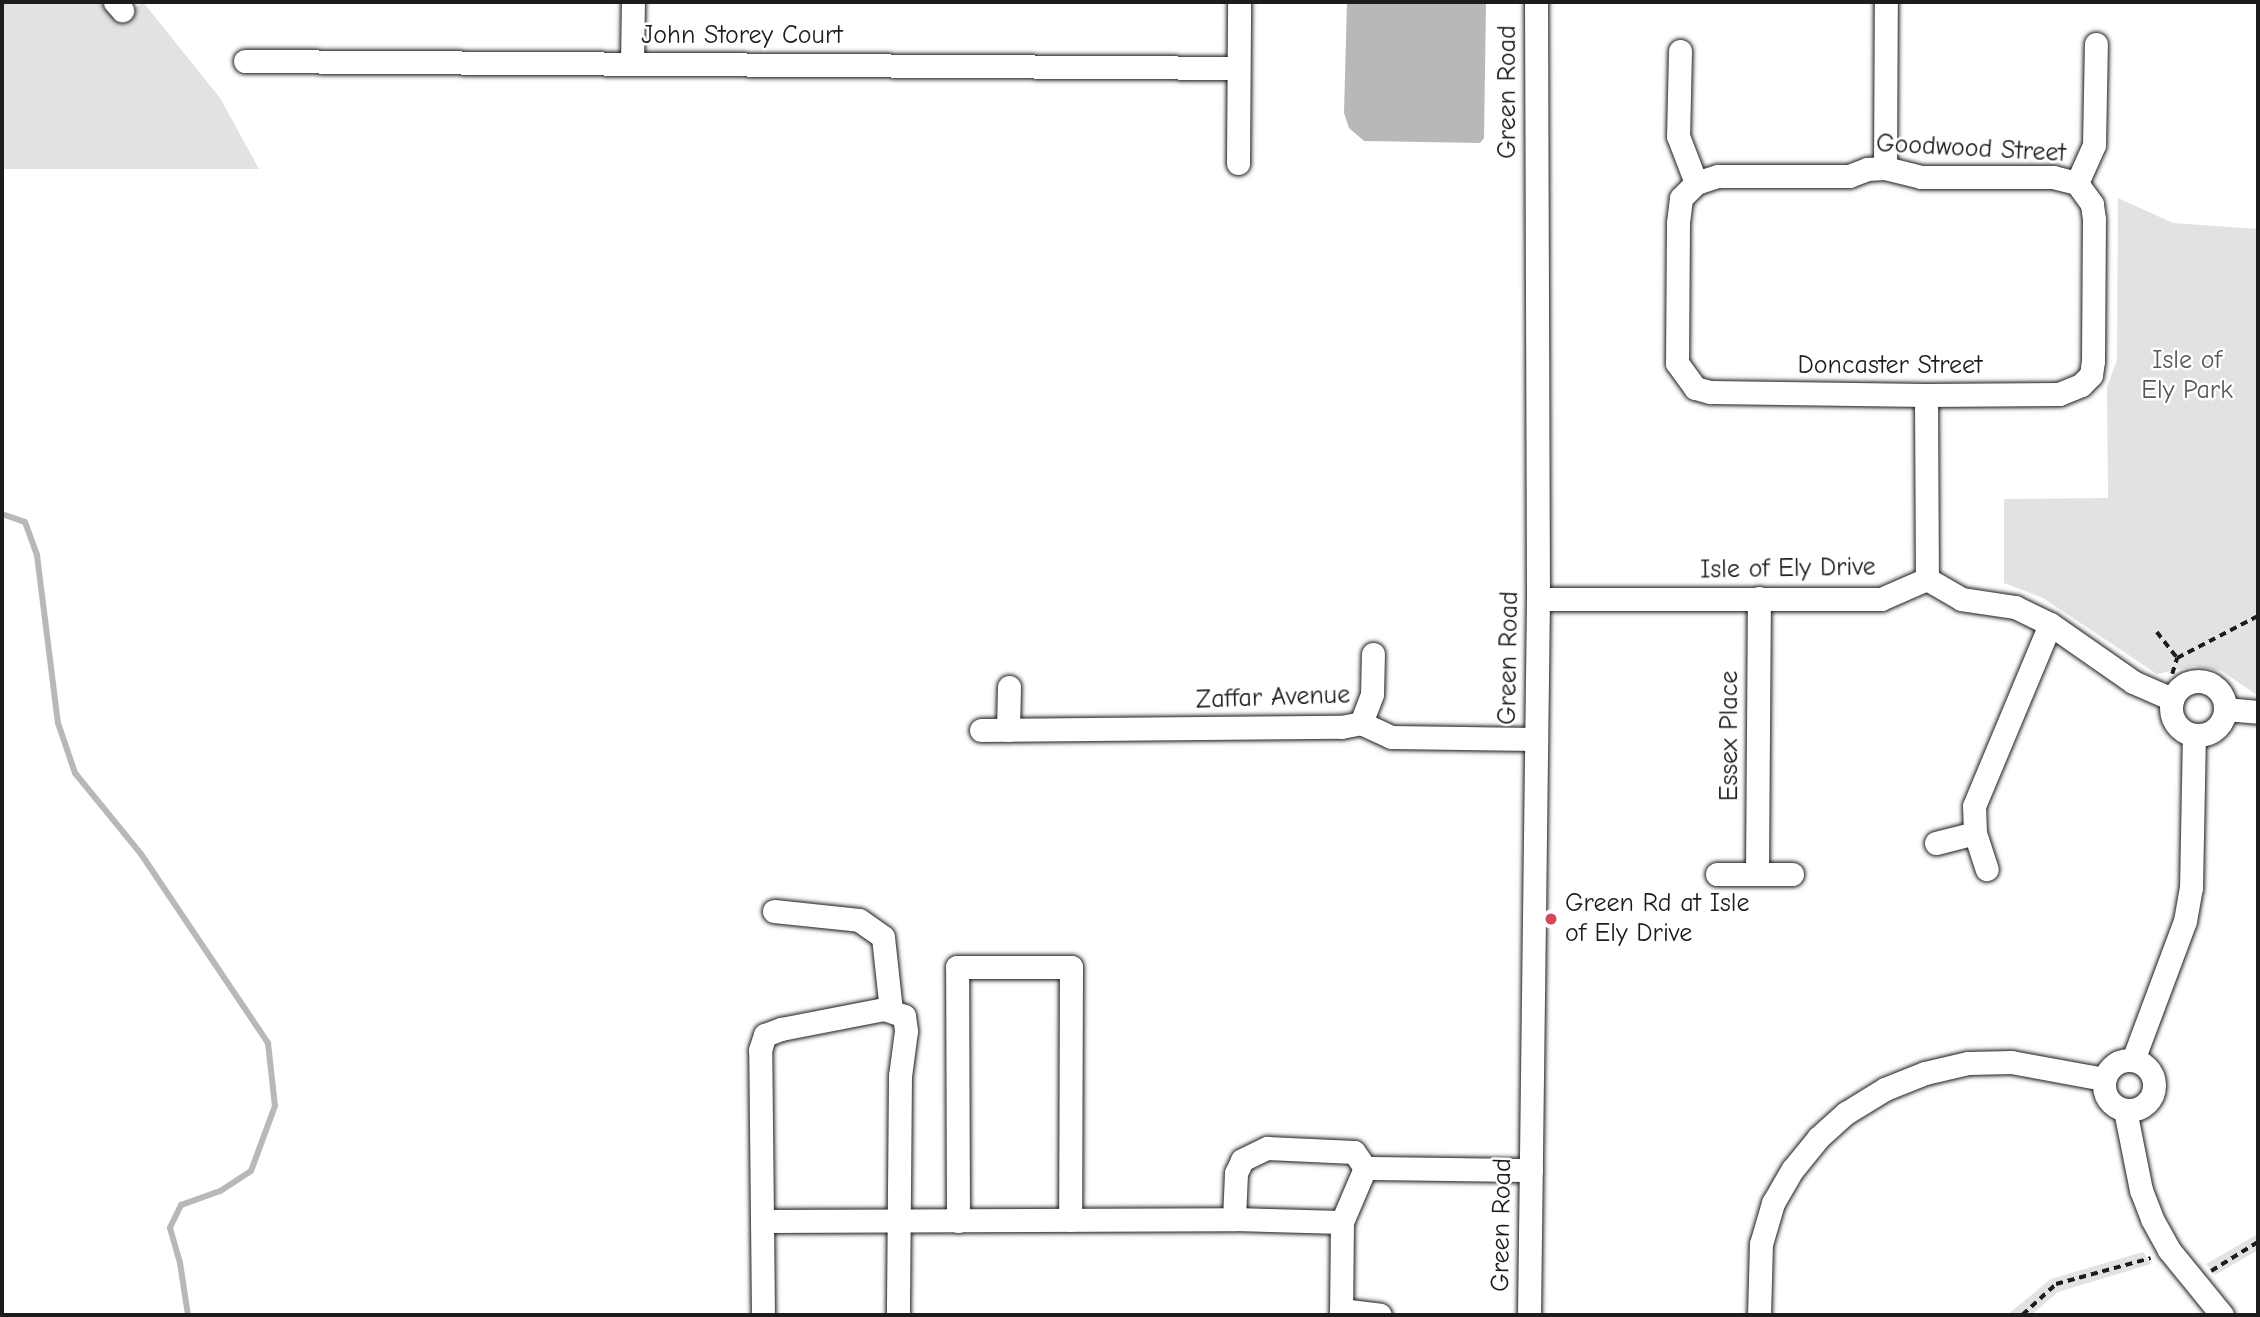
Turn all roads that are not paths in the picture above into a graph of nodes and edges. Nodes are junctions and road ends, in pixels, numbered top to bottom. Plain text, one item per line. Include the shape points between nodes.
1 (633, 2) edge
2 (1239, 2) edge
3 (1536, 2) edge
4 (1886, 2) edge
5 (2096, 44) dead end
6 (1680, 51) dead end
7 (245, 61) dead end
8 (632, 63) junction
9 (1238, 68) junction
10 (1238, 163) dead end
11 (1885, 168) junction
12 (1696, 183) junction
13 (2077, 183) junction
14 (1926, 396) junction
15 (1927, 579) junction
16 (1759, 598) junction
17 (1538, 599) junction
18 (2050, 624) junction
19 (1373, 654) dead end
20 (1009, 687) dead end
21 (2172, 699) junction
22 (2225, 709) junction
23 (2258, 712) edge
24 (1361, 723) junction
25 (981, 730) dead end
26 (1008, 730) junction
27 (2194, 735) junction
28 (1536, 739) junction
29 (1975, 833) junction
30 (1936, 843) dead end
31 (1987, 869) dead end
32 (1717, 874) dead end
33 (1757, 874) junction
34 (1793, 874) dead end
35 (774, 911) dead end
36 (891, 1011) junction
37 (2133, 1060) junction
38 (2104, 1079) junction
39 (2126, 1110) junction
40 (1366, 1168) junction
41 (1531, 1170) junction
42 (1234, 1219) junction
43 (958, 1220) junction
44 (1070, 1220) junction
45 (762, 1221) junction
46 (900, 1221) junction
47 (1342, 1222) junction
48 (1341, 1313) edge
49 (763, 1315) edge
50 (898, 1315) edge
51 (1380, 1315) edge
52 (1529, 1315) edge
53 (1759, 1315) edge
54 (2222, 1315) edge

1 - 8 street
2 - 9 street
3 - 17 street, Green Road
4 - 11 street
5 - 13 street via 2094,145
6 - 12 street via 1678,136
7 - 8 street, John Storey Court
8 - 9 street, John Storey Court
9 - 10 street
11 - 12 street, Goodwood Street via 1849,176 1718,176
11 - 13 street, Goodwood Street via 1921,177 2053,177
12 - 14 street, Doncaster Street via 1681,198 1678,223 1677,363 1695,388
13 - 14 street, Doncaster Street via 2092,204 2094,219 2091,375 2072,391 2059,394
14 - 15 street
15 - 16 street, Isle of Ely Drive via 1881,599
15 - 18 street via 1961,599 2015,607
16 - 17 street, Isle of Ely Drive
16 - 33 street, Essex Place
17 - 28 street, Green Road
18 - 21 street via 2133,682
18 - 29 street via 1974,806
19 - 24 street via 1373,694
20 - 26 street
21 - 22 street via 2182,685 2201,681 2218,690
21 - 27 street via 2174,722
22 - 23 street
22 - 27 street via 2215,729
24 - 26 street, Zaffar Avenue via 1341,727
24 - 28 street, Zaffar Avenue via 1391,737
25 - 26 street, Zaffar Avenue
27 - 37 street via 2191,888 2185,921
28 - 41 street, Green Road
29 - 30 street
29 - 31 street
32 - 33 street
33 - 34 street
35 - 36 street via 859,920 883,937
36 - 45 street via 765,1035 760,1050
36 - 46 street via 904,1016 906,1031 900,1076
37 - 38 street via 2115,1064
37 - 39 street via 2149,1070 2154,1089 2144,1105
38 - 39 street via 2108,1100
38 - 53 street via 2011,1062 1968,1063 1885,1089 1846,1112 1793,1169 1773,1203 1761,1244
39 - 54 street via 2141,1190 2152,1219 2169,1250
40 - 41 street
40 - 42 street via 1354,1152 1267,1148 1242,1160 1236,1173
40 - 47 street
41 - 52 street, Green Road
42 - 44 street
42 - 47 street
43 - 44 street
43 - 44 street via 957,967 1071,967
43 - 46 street
45 - 46 street
45 - 49 street
46 - 50 street
47 - 48 street
48 - 51 street

